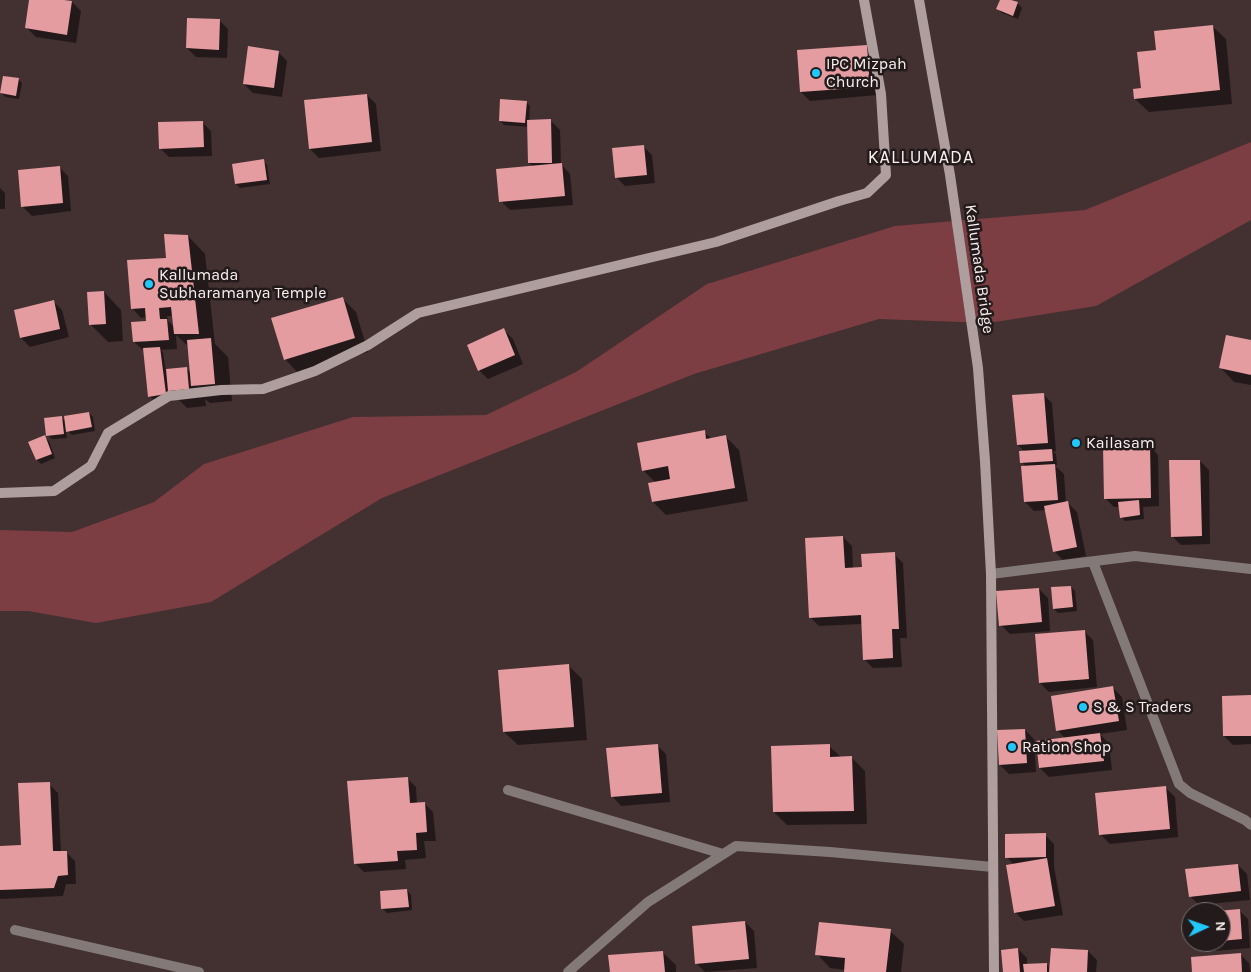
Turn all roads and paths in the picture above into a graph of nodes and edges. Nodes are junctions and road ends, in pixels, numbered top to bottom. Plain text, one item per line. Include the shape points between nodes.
1 (864, 0) edge
2 (920, 0) edge
3 (0, 493) edge
4 (1093, 562) junction
5 (1251, 570) edge
6 (991, 574) junction
7 (508, 790) dead end
8 (1251, 825) edge
9 (723, 854) junction
10 (993, 867) junction
11 (15, 930) dead end
12 (199, 972) edge
13 (568, 972) edge
14 (994, 972) edge

1 - 3 main road via 881,94 886,175 867,193 716,242 418,313 350,354 263,389 169,396 108,433 90,466 54,491
2 - 6 main road, Kallumada Bridge via 978,368
4 - 5 street via 1135,556
4 - 6 street
4 - 8 street via 1179,784
6 - 10 main road, Kallumada Bridge
7 - 9 street
9 - 10 street via 736,846
9 - 13 street via 648,902
10 - 14 main road, Kallumada Bridge
11 - 12 street

